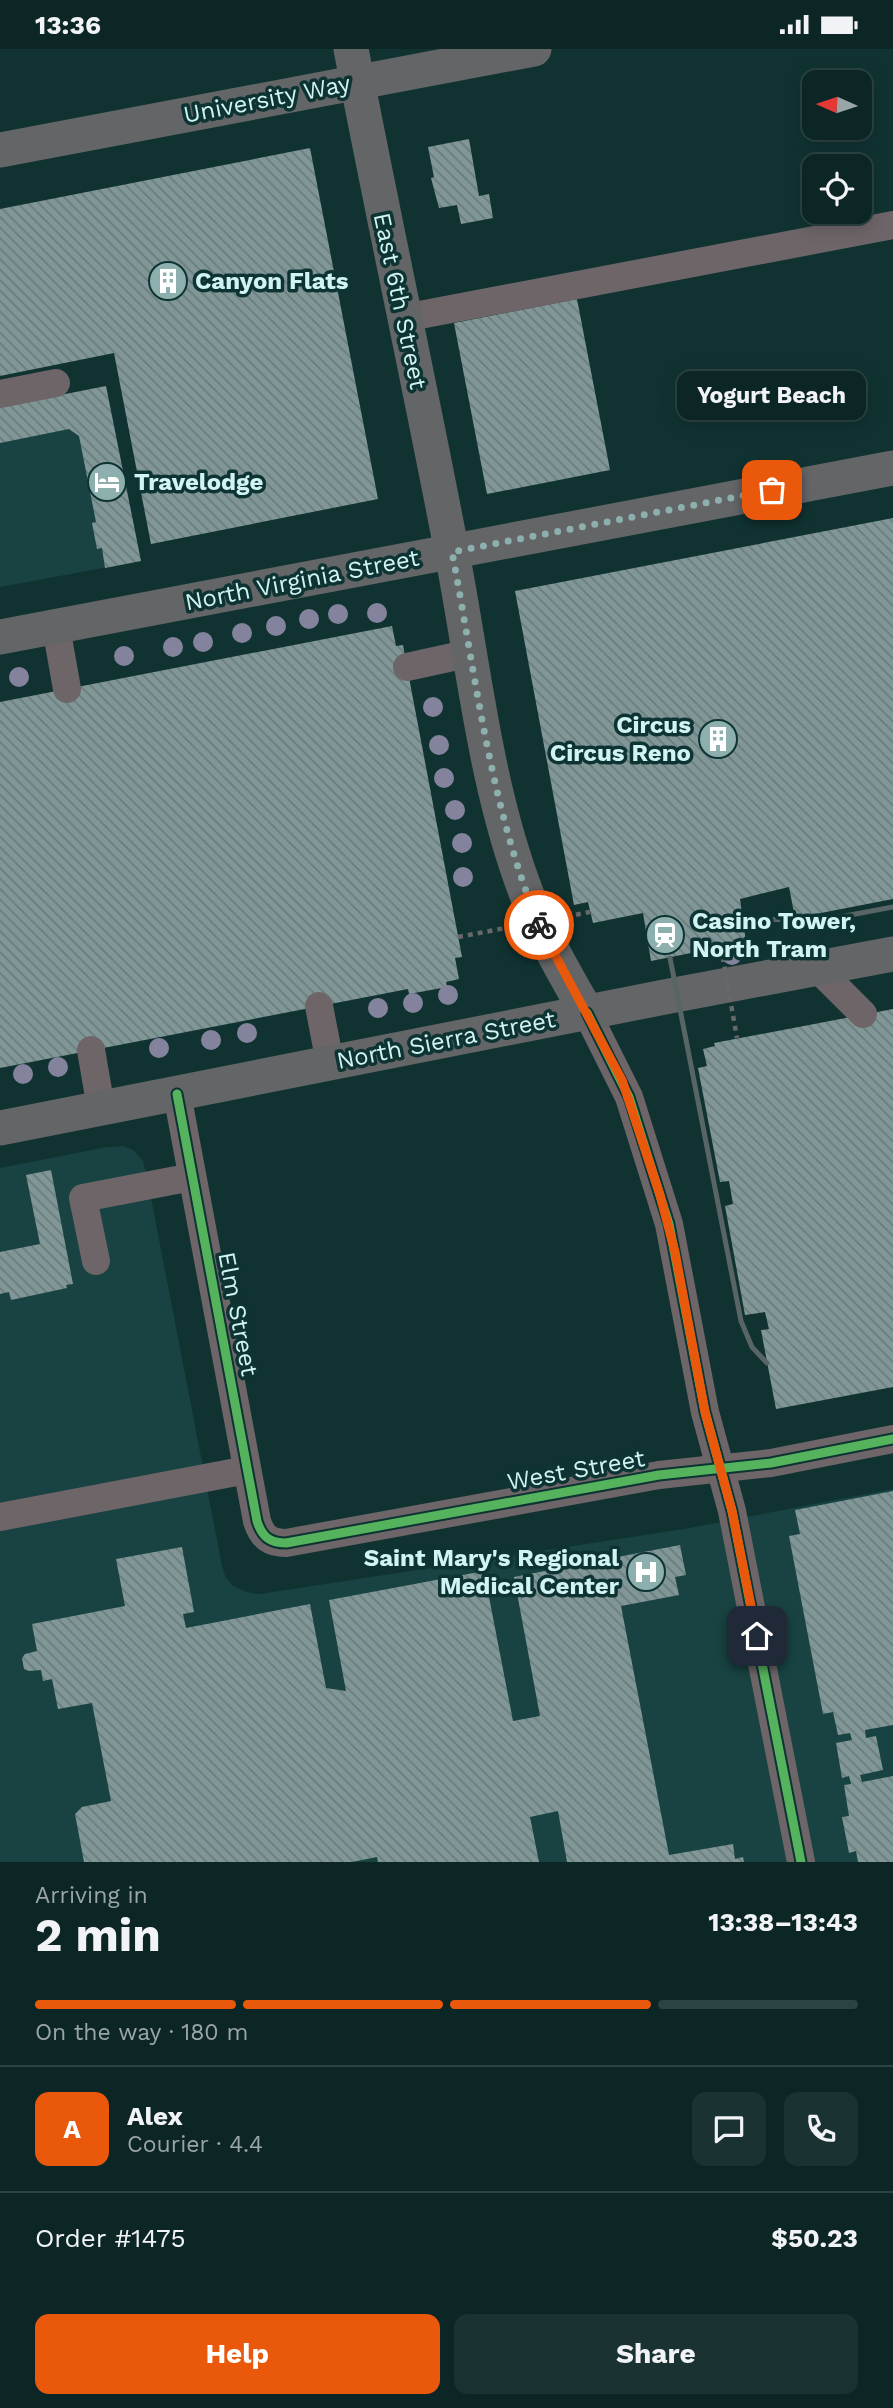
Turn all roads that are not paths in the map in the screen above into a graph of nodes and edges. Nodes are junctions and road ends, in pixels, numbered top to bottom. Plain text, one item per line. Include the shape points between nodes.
1 (534, 49) edge
2 (354, 66) edge
3 (0, 150) edge
4 (893, 225) edge
5 (404, 317) junction
6 (55, 383) dead end
7 (0, 394) edge
8 (893, 468) edge
9 (452, 552) junction
10 (56, 627) junction
11 (0, 637) edge
12 (471, 653) junction
13 (407, 667) dead end
14 (67, 689) dead end
15 (893, 954) edge
16 (817, 968) junction
17 (310, 1008) dead end
18 (587, 1013) junction
19 (863, 1014) dead end
20 (91, 1050) dead end
21 (320, 1065) junction
22 (177, 1094) junction
23 (102, 1108) junction
24 (0, 1128) edge
25 (192, 1177) junction
26 (96, 1261) dead end
27 (893, 1439) edge
28 (722, 1469) junction
29 (247, 1470) junction
30 (0, 1517) edge
31 (267, 1539) joint
32 (800, 1862) edge

1 - 2 main road, University Way
2 - 3 main road, University Way
2 - 5 main road, East 6th Street
4 - 5 street
5 - 9 main road, East 6th Street
6 - 7 street
8 - 9 main road, North Virginia Street
9 - 10 main road, North Virginia Street
9 - 12 main road, East 6th Street
10 - 11 main road, North Virginia Street
10 - 14 street
12 - 13 street
12 - 18 main road, East 6th Street via 510,846 542,931
15 - 16 main road, North Sierra Street
16 - 18 main road, North Sierra Street
16 - 19 street
17 - 21 street
18 - 21 main road, North Sierra Street
18 - 28 street via 629,1097 669,1224 705,1412
20 - 23 street
21 - 22 main road, North Sierra Street
22 - 23 main road, North Sierra Street
22 - 25 street, Elm Street
23 - 24 main road, North Sierra Street
25 - 26 street via 83,1198
25 - 29 street, Elm Street
27 - 28 street, West Street
28 - 31 street, West Street via 659,1475 286,1543
28 - 32 street
29 - 30 street
29 - 31 street, Elm Street via 260,1532

